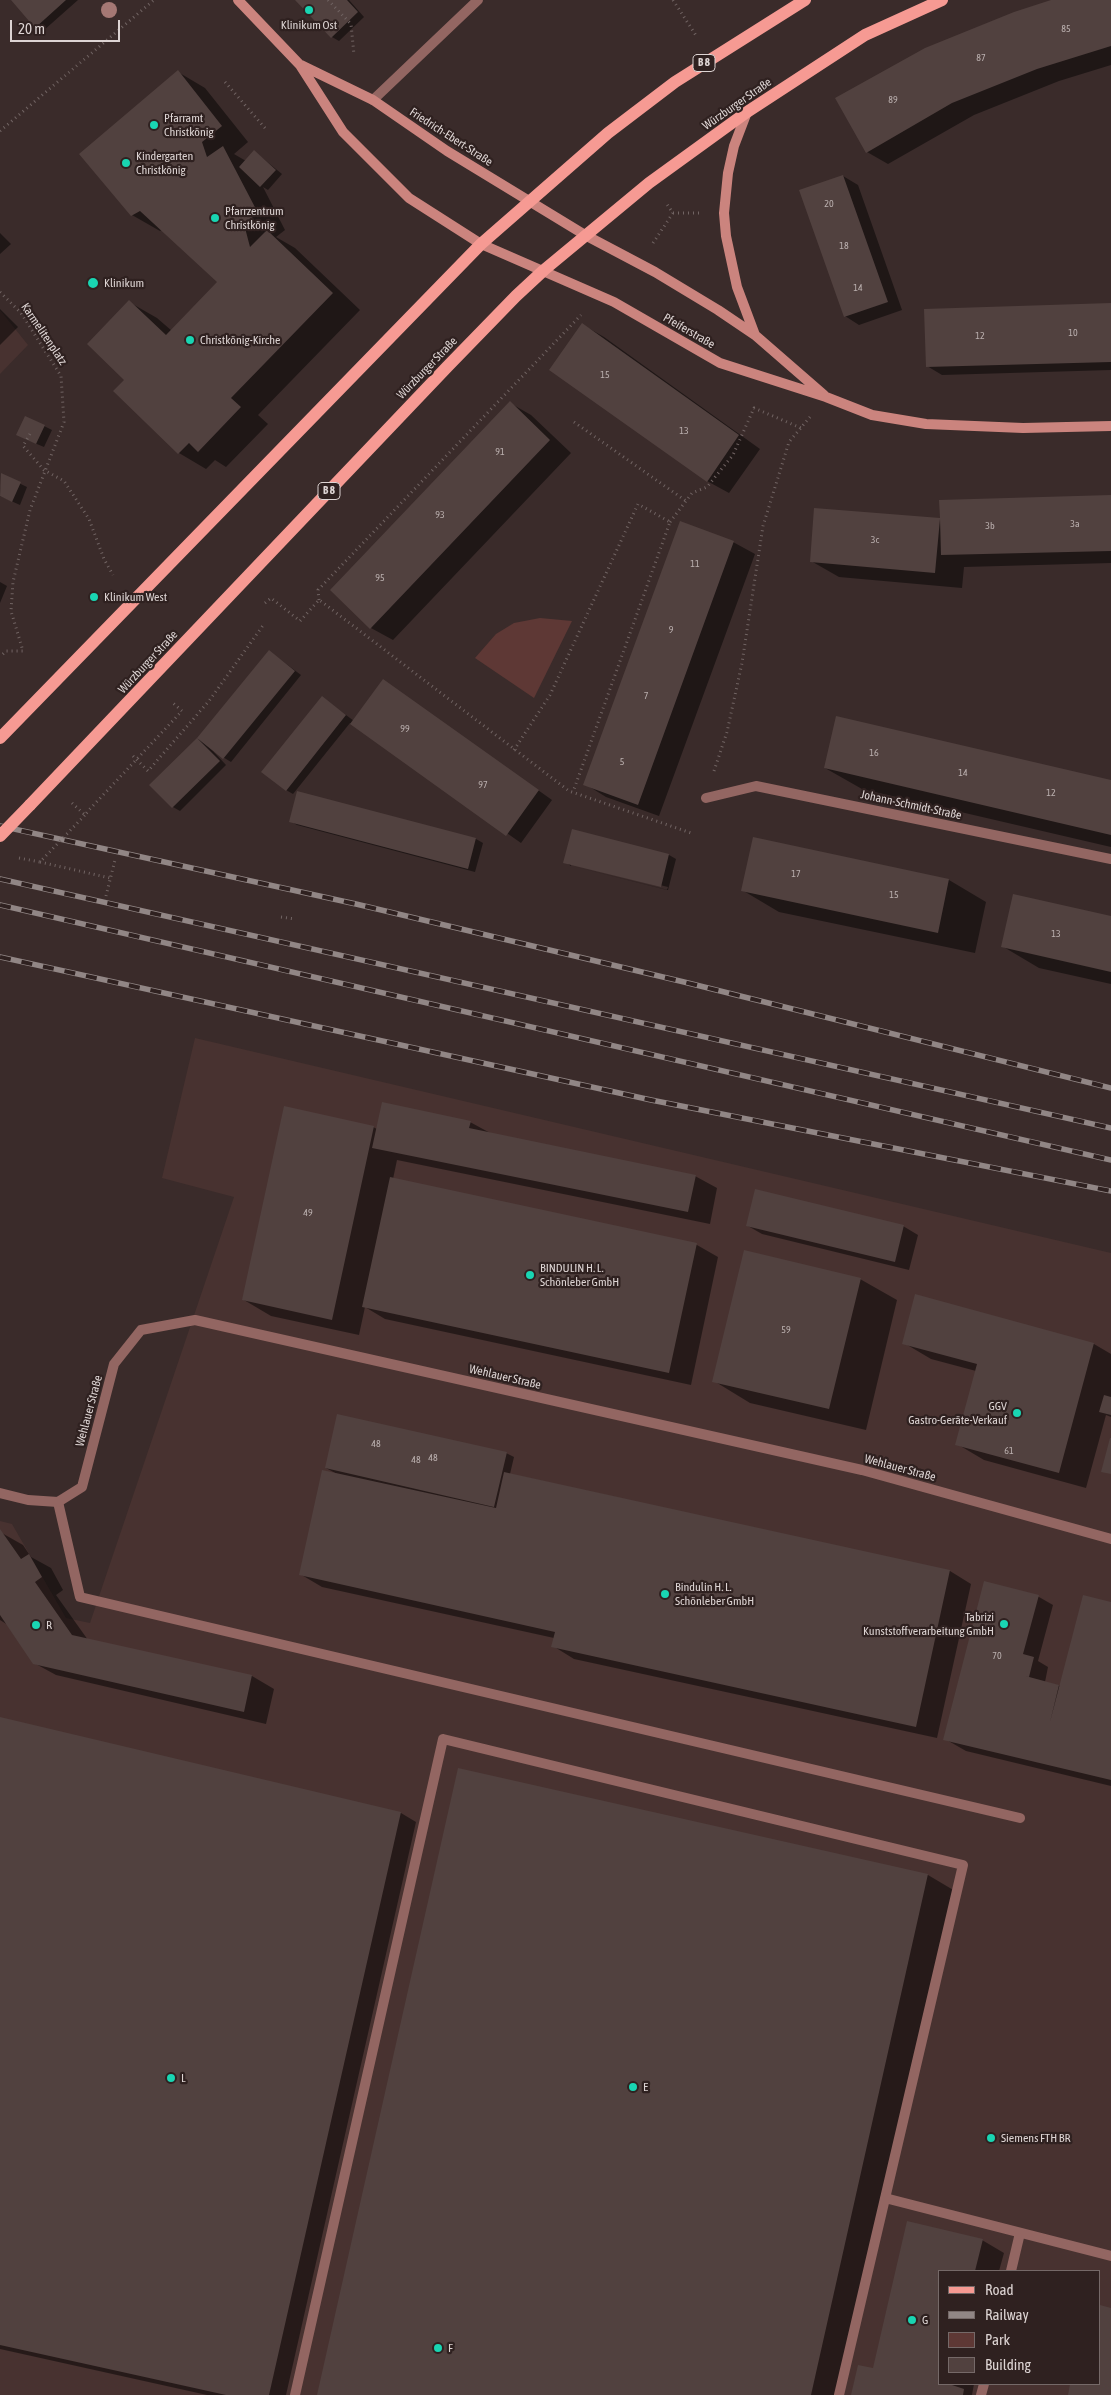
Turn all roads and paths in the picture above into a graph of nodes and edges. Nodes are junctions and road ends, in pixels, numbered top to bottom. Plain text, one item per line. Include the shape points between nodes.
1 (154, 0) edge
2 (238, 0) edge
3 (328, 0) edge
4 (478, 0) edge
5 (673, 0) edge
6 (805, 0) edge
7 (942, 0) edge
8 (354, 55) dead end
9 (710, 59) junction
10 (300, 64) junction
11 (225, 82) dead end
12 (373, 100) junction
13 (747, 112) junction
14 (265, 128) dead end
15 (0, 131) edge
16 (662, 199) dead end
17 (530, 201) junction
18 (673, 213) junction
19 (709, 213) dead end
20 (585, 235) junction
21 (652, 243) dead end
22 (481, 244) junction
23 (544, 270) junction
24 (0, 292) edge
25 (580, 316) dead end
26 (755, 335) junction
27 (826, 397) junction
28 (574, 422) dead end
29 (1111, 426) edge
30 (801, 428) junction
31 (30, 434) dead end
32 (44, 470) junction
33 (686, 501) junction
34 (670, 522) junction
35 (113, 575) dead end
36 (319, 600) junction
37 (265, 603) dead end
38 (264, 624) dead end
39 (0, 658) edge
40 (172, 702) dead end
41 (0, 738) edge
42 (514, 750) junction
43 (133, 756) dead end
44 (137, 760) junction
45 (573, 792) junction
46 (706, 798) joint
47 (72, 803) dead end
48 (84, 815) junction
49 (694, 834) dead end
50 (0, 836) edge
51 (19, 858) dead end
52 (1111, 858) edge
53 (115, 860) dead end
54 (40, 862) junction
55 (110, 878) junction
56 (106, 896) dead end
57 (281, 917) dead end
58 (295, 919) dead end
59 (0, 1493) edge
60 (58, 1502) junction
61 (1111, 1539) edge
62 (1020, 1818) dead end
63 (885, 2198) junction
64 (1020, 2233) junction
65 (1111, 2256) edge
66 (1011, 2270) edge
67 (295, 2395) edge
68 (839, 2395) edge

1 - 15 path
2 - 10 street, Friedrich-Ebert-Straße
3 - 8 path via 351,24
4 - 12 street
5 - 9 path
6 - 9 main road, B 8
7 - 13 main road, Würzburger Straße / B 8 via 865,36
9 - 17 main road, B 8 via 608,133
10 - 12 street, Friedrich-Ebert-Straße
10 - 22 street, Friedrich-Ebert-Straße via 343,132 390,180 409,198
11 - 14 path
12 - 17 street, Friedrich-Ebert-Straße via 447,151
13 - 20 main road, Würzburger Straße / B 8 via 649,183
13 - 26 street via 730,164 724,213 737,287
16 - 18 path
17 - 20 street, Friedrich-Ebert-Straße
17 - 22 main road, B 8
18 - 19 path
18 - 21 path
20 - 23 main road, Würzburger Straße / B 8
20 - 26 street, Pfeiferstraße via 655,272
22 - 23 street, Friedrich-Ebert-Straße
22 - 41 main road, B 8
23 - 27 street, Pfeiferstraße via 614,302 720,364
23 - 50 main road, Würzburger Straße / B 8, bridge via 447,366
24 - 32 path, Karmelitenplatz via 21,313 61,376 64,422
25 - 36 path via 318,590
26 - 27 street, Pfeiferstraße
27 - 29 street, Pfeiferstraße via 872,415 926,424 1022,428
27 - 30 path
28 - 33 path
30 - 33 path via 754,408 733,455 707,487 692,493
30 - 46 path via 789,442 763,526 742,662 727,732
31 - 32 path via 23,446
32 - 35 path via 64,482 89,520
32 - 39 path via 30,510 13,582 11,611 22,651 6,651
33 - 34 path
34 - 42 path via 638,504 550,695
34 - 45 path
36 - 37 path via 300,621 271,598
36 - 42 path
38 - 44 path via 209,701 148,771
40 - 44 path via 182,711
42 - 45 path
43 - 44 path
44 - 48 path
45 - 49 path
46 - 52 street, Johann-Schmidt-Straße via 756,786
47 - 48 path
48 - 54 path, bridge
51 - 54 path, bridge
53 - 55 path
54 - 55 path
55 - 56 path
57 - 58 path
59 - 60 street via 28,1500
60 - 61 street, Wehlauer Straße via 82,1487 114,1364 141,1330 195,1320 862,1470
60 - 62 street via 80,1597
63 - 64 street
63 - 67 street via 963,1865 443,1739
63 - 68 street
64 - 65 street
64 - 66 street

